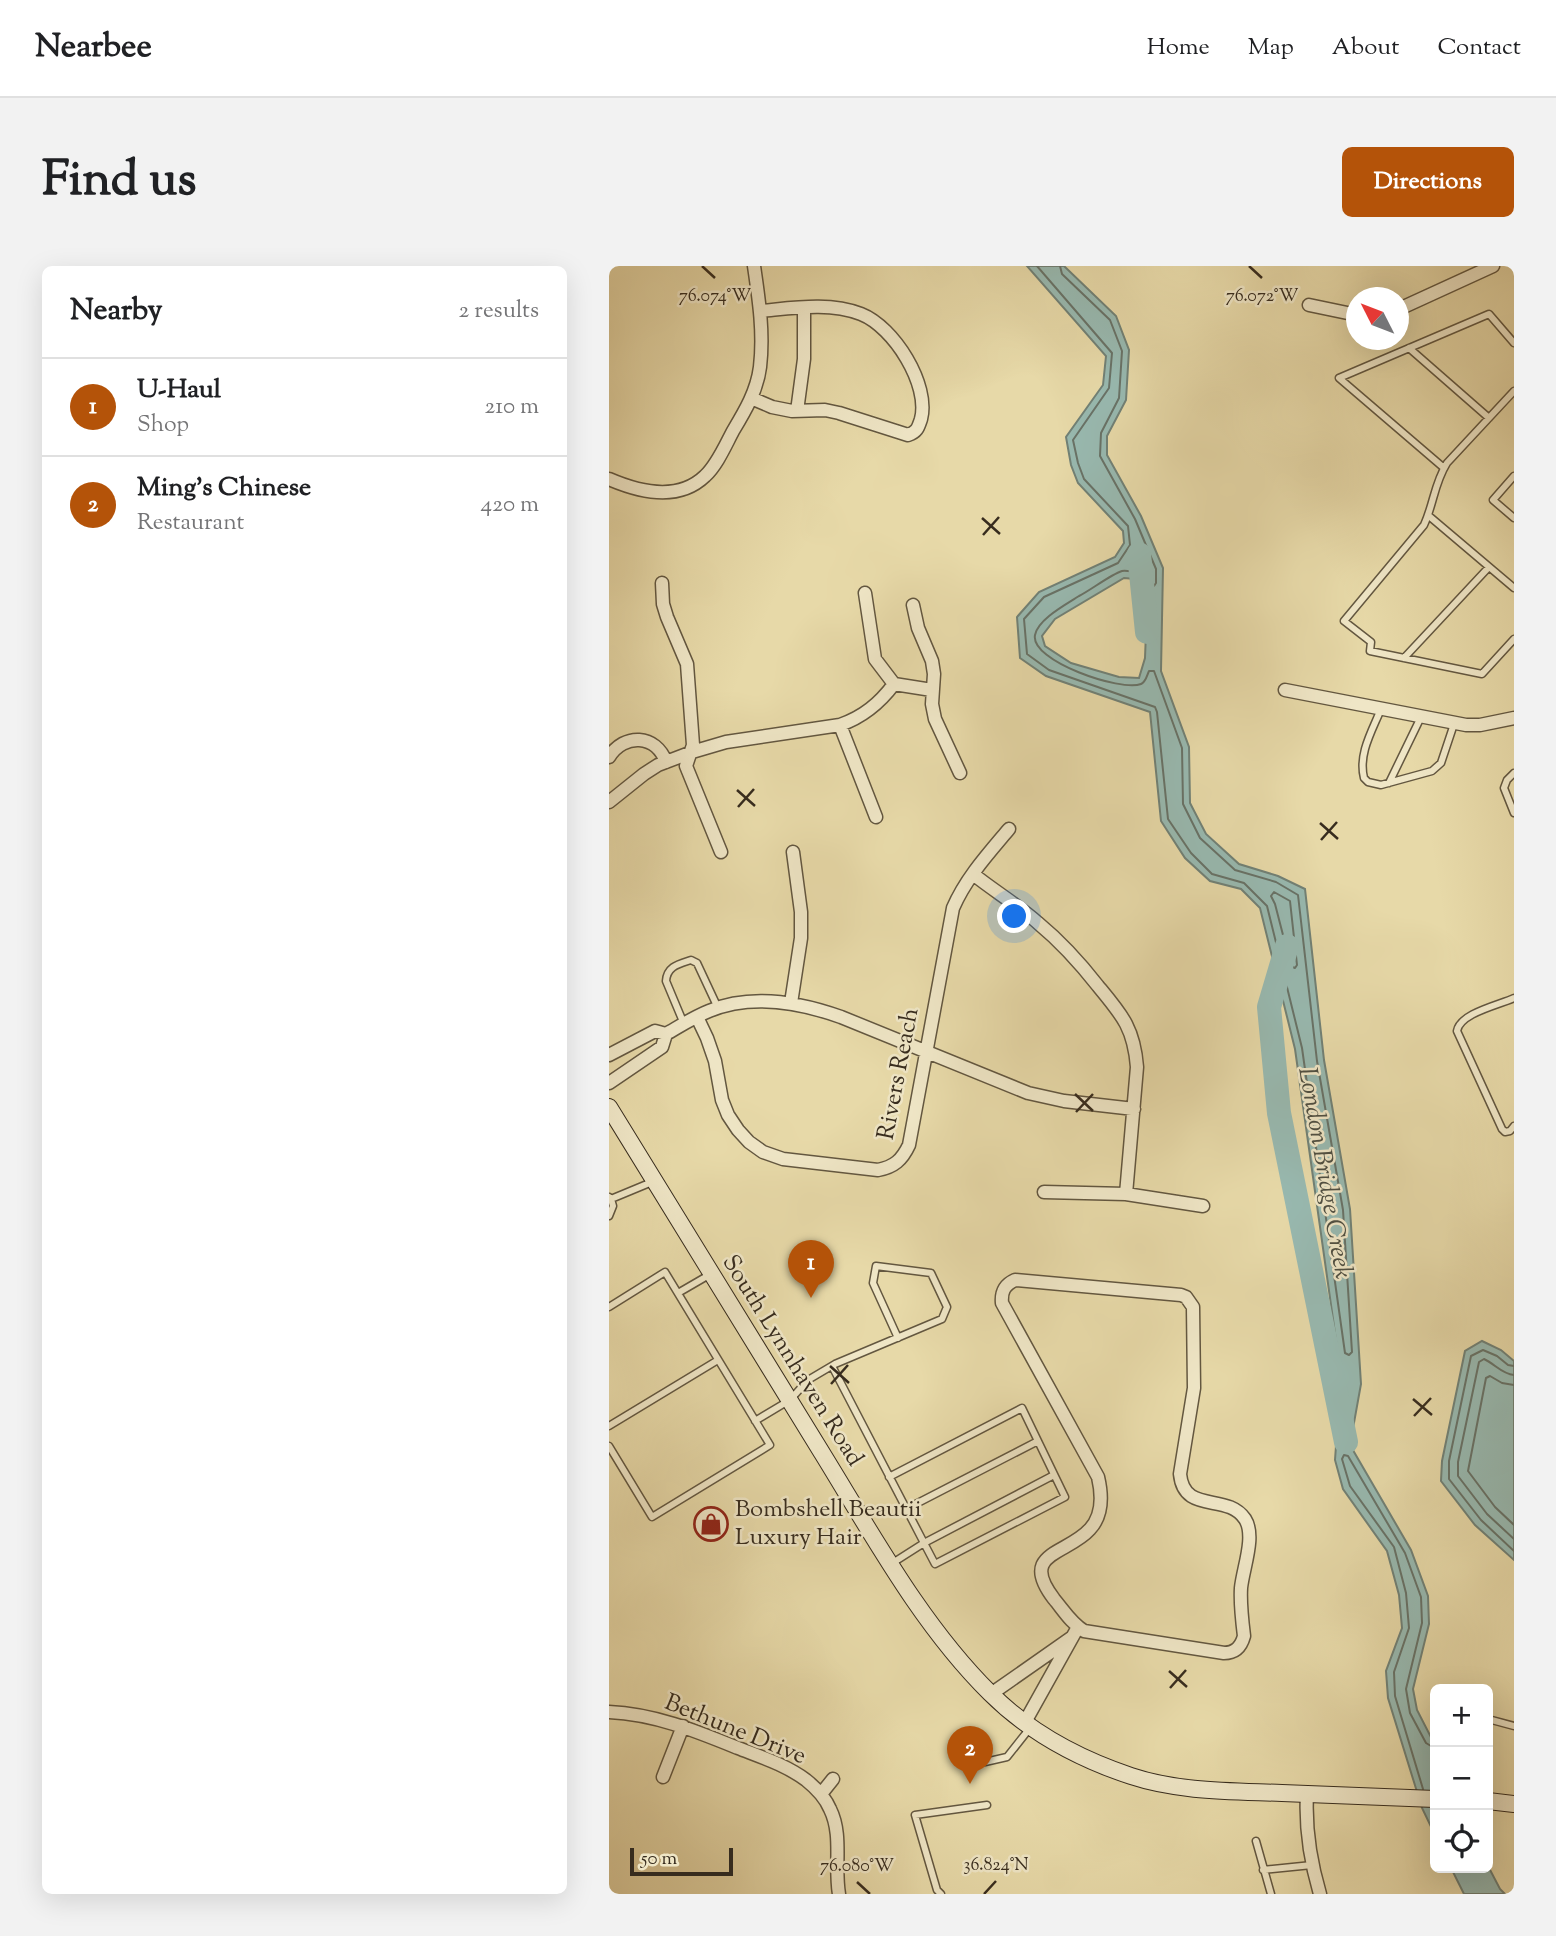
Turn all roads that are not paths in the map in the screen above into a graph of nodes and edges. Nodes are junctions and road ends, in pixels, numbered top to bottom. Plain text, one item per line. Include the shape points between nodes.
1 (754, 266) edge
2 (1493, 266) edge
3 (1409, 304) edge
4 (1309, 305) dead end
5 (804, 308) junction
6 (760, 311) junction
7 (1346, 313) edge
8 (1514, 343) edge
9 (1409, 348) joint
10 (1404, 350) edge
11 (1514, 391) edge
12 (751, 398) junction
13 (797, 411) junction
14 (1489, 418) junction
15 (1444, 468) junction
16 (1514, 475) edge
17 (609, 478) edge
18 (1429, 516) junction
19 (1514, 518) edge
20 (1489, 566) junction
21 (662, 583) dead end
22 (1514, 588) edge
23 (865, 593) dead end
24 (913, 605) dead end
25 (1514, 639) edge
26 (1404, 658) junction
27 (894, 684) junction
28 (932, 690) junction
29 (1285, 690) dead end
30 (1381, 709) junction
31 (1420, 717) junction
32 (1514, 718) edge
33 (1454, 724) junction
34 (840, 725) junction
35 (692, 752) junction
36 (609, 757) edge
37 (666, 762) junction
38 (960, 773) dead end
39 (1514, 774) edge
40 (1388, 783) junction
41 (609, 802) edge
42 (1514, 813) edge
43 (876, 817) dead end
44 (1009, 829) dead end
45 (721, 852) dead end
46 (793, 852) dead end
47 (973, 874) junction
48 (1514, 998) edge
49 (791, 1003) junction
50 (719, 1008) junction
51 (697, 1017) junction
52 (684, 1024) junction
53 (666, 1034) junction
54 (926, 1052) junction
55 (609, 1055) edge
56 (609, 1083) edge
57 (609, 1107) edge
58 (1134, 1109) junction
59 (1514, 1126) edge
60 (654, 1181) junction
61 (1044, 1192) dead end
62 (1126, 1194) junction
63 (610, 1198) edge
64 (1203, 1206) dead end
65 (609, 1216) edge
66 (711, 1274) junction
67 (678, 1293) junction
68 (609, 1307) edge
69 (898, 1338) junction
70 (718, 1360) junction
71 (832, 1366) junction
72 (790, 1400) junction
73 (755, 1421) junction
74 (609, 1426) edge
75 (1038, 1441) junction
76 (609, 1446) edge
77 (1054, 1475) junction
78 (889, 1477) junction
79 (906, 1508) junction
80 (924, 1543) junction
81 (891, 1563) junction
82 (1076, 1631) junction
83 (991, 1694) junction
84 (609, 1712) edge
85 (1493, 1720) edge
86 (1029, 1724) junction
87 (683, 1726) junction
88 (1514, 1726) edge
89 (985, 1762) dead end
90 (663, 1777) dead end
91 (834, 1779) dead end
92 (821, 1794) junction
93 (1307, 1794) junction
94 (1430, 1799) edge
95 (1493, 1802) edge
96 (1514, 1804) edge
97 (987, 1805) dead end
98 (1256, 1841) dead end
99 (1312, 1866) junction
100 (1263, 1870) junction
101 (839, 1894) edge
102 (941, 1894) edge
103 (1271, 1894) edge
104 (1320, 1894) edge

1 - 6 street
2 - 3 street
4 - 7 street
5 - 6 street
5 - 13 street
5 - 13 street via 840,307 863,315 886,331 916,377 923,408 918,429 908,435 839,413
6 - 12 street via 759,369
8 - 9 lane via 1489,314
9 - 14 lane
10 - 15 lane via 1339,378
11 - 14 lane
12 - 13 street
12 - 17 street via 714,466 694,484 652,492
14 - 15 lane
15 - 18 lane
16 - 19 lane via 1493,500
18 - 20 lane
18 - 26 lane via 1344,621 1371,642 1370,651
20 - 22 lane
20 - 26 lane
21 - 35 street via 667,617 687,664
23 - 27 street via 875,659
24 - 28 street via 932,661
25 - 26 lane via 1482,674
27 - 28 street
27 - 34 street via 869,711
28 - 38 street via 935,719
29 - 30 street
30 - 31 street
30 - 40 lane via 1361,767 1368,782
31 - 33 street
31 - 40 lane
32 - 33 street via 1480,725
33 - 40 lane via 1441,763 1432,771
34 - 35 street via 726,742
34 - 43 street
35 - 37 street
35 - 45 street via 686,766
36 - 37 street via 618,747 639,740 657,746
37 - 41 street
39 - 42 lane via 1504,788
44 - 47 street, Rivers Reach
46 - 49 street via 801,938
47 - 54 street, Rivers Reach via 953,908
47 - 58 street via 1055,937 1124,1017 1136,1050
48 - 59 lane via 1465,1017 1457,1031 1501,1129 1510,1131
49 - 50 street via 752,1001
49 - 54 street via 841,1017
50 - 51 street
50 - 52 lane via 697,962 672,967 666,981
51 - 52 street
51 - 54 street, Rivers Reach via 715,1061 722,1100 737,1130 763,1152 783,1159 878,1170 898,1162 909,1145
52 - 53 street
53 - 55 street via 655,1031
53 - 56 street via 662,1047
54 - 58 street via 1028,1093
57 - 60 street, South Lynnhaven Road
58 - 62 street
60 - 63 lane
60 - 66 street, South Lynnhaven Road
61 - 62 street
62 - 64 street
63 - 65 lane via 614,1206
66 - 67 lane
66 - 72 street, South Lynnhaven Road
67 - 68 lane via 665,1272
67 - 70 lane
69 - 69 lane via 873,1283 876,1266 931,1272 947,1307 942,1319
69 - 71 lane
70 - 73 lane
70 - 74 lane
71 - 72 lane via 808,1380
71 - 78 lane
72 - 73 lane
72 - 81 street, South Lynnhaven Road
73 - 76 lane via 769,1445 652,1517
75 - 77 lane
75 - 78 lane via 1022,1408
75 - 79 lane
77 - 80 lane
77 - 80 lane via 1065,1497 935,1564
78 - 79 lane
79 - 80 lane
80 - 81 lane
81 - 83 street, South Lynnhaven Road via 934,1628
82 - 82 street via 1224,1653 1237,1650 1244,1636 1241,1588 1249,1529 1238,1511 1191,1497 1181,1483 1194,1388 1194,1315 1186,1297 1015,1280 1003,1290 1002,1303 1101,1489 1101,1502 1088,1532 1049,1556 1041,1571 1045,1586
82 - 83 street
82 - 86 street
83 - 86 street, South Lynnhaven Road
84 - 87 street, Bethune Drive
85 - 88 lane
86 - 89 lane via 1007,1757
86 - 93 street, South Lynnhaven Road via 1075,1753 1134,1777 1217,1791
87 - 90 street
87 - 92 street, Bethune Drive via 774,1763
91 - 92 street
92 - 101 street, Bethune Drive via 835,1822
93 - 94 street, South Lynnhaven Road
93 - 99 street
95 - 96 street
97 - 102 lane via 915,1815
98 - 100 lane
99 - 100 lane
99 - 104 street
100 - 103 lane

